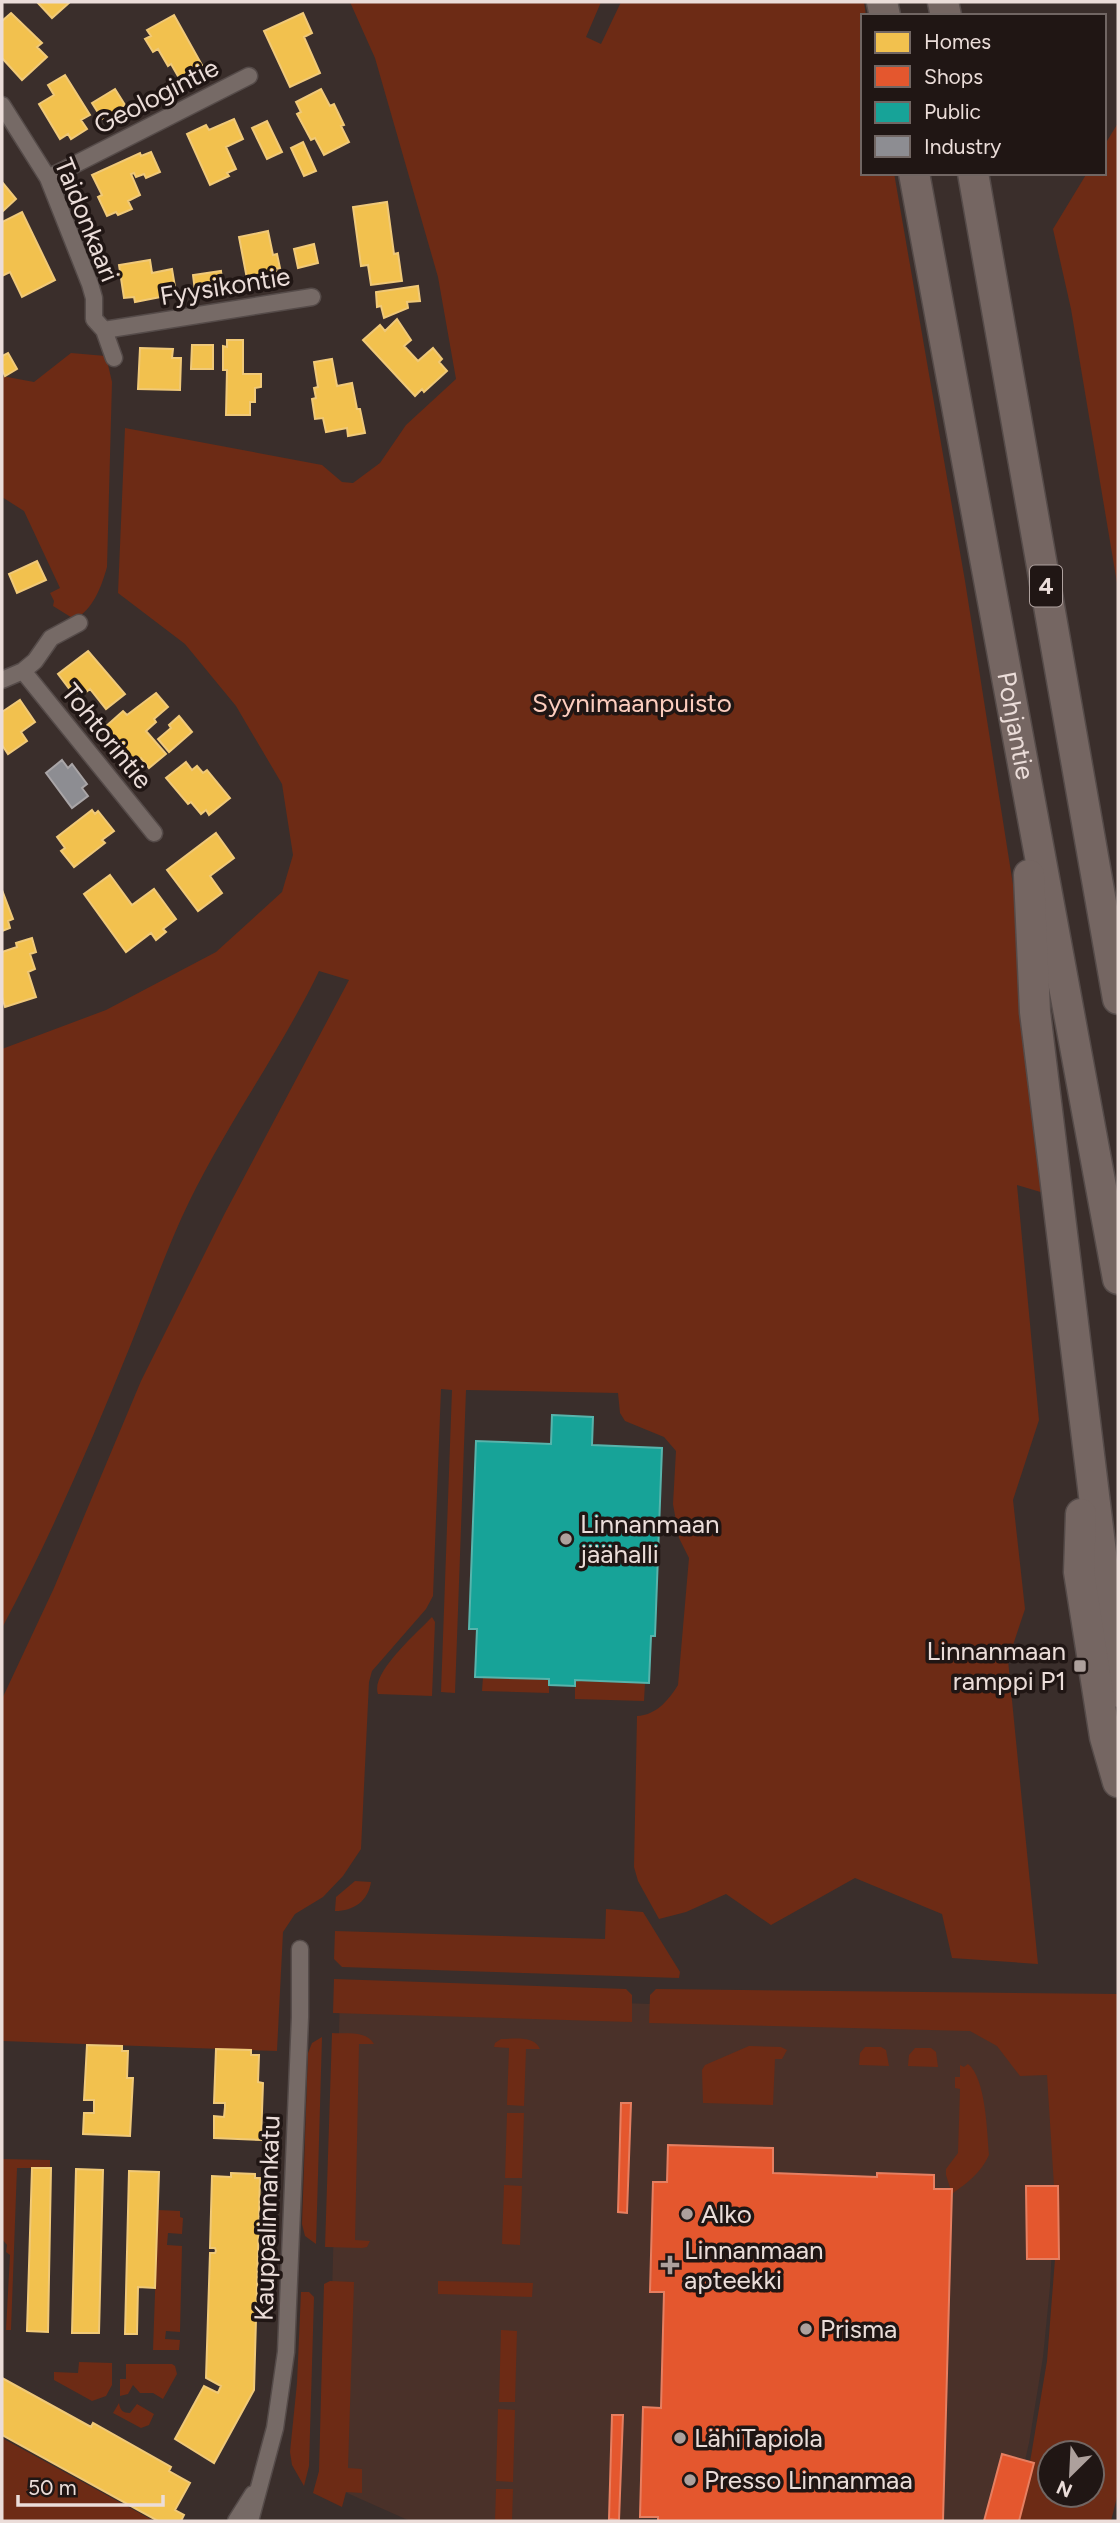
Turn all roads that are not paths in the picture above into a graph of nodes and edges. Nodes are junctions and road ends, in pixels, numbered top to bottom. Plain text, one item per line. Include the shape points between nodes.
1 (249, 76) dead end
2 (2, 105) edge
3 (914, 175) edge
4 (974, 175) edge
5 (48, 178) junction
6 (312, 298) dead end
7 (104, 330) junction
8 (114, 358) dead end
9 (79, 623) dead end
10 (23, 671) junction
11 (2, 680) edge
12 (1023, 759) junction
13 (153, 832) dead end
14 (1118, 999) edge
15 (1118, 1279) edge
16 (1084, 1419) junction
17 (1118, 1692) edge
18 (1118, 1782) edge
19 (300, 1949) dead end
20 (258, 2486) junction
21 (236, 2521) edge
22 (250, 2521) edge

1 - 5 street, Geologintie
2 - 5 street, Taidonkaari
3 - 12 highway, Pohjantie / 4
4 - 14 highway, Pohjantie / 4
5 - 7 street, Taidonkaari via 90,284 94,319
6 - 7 street, Fyysikontie
7 - 8 street, Taidonkaari
9 - 10 street via 51,638
10 - 11 street
10 - 13 street, Tohtorintie
12 - 15 highway, Pohjantie / 4
12 - 16 highway via 1035,1012
16 - 17 highway
16 - 18 highway via 1079,1572 1104,1737
19 - 20 street, Kauppalinnankatu via 286,2352 275,2428
20 - 21 street, Kauppalinnankatu
20 - 22 street, Kauppalinnankatu

